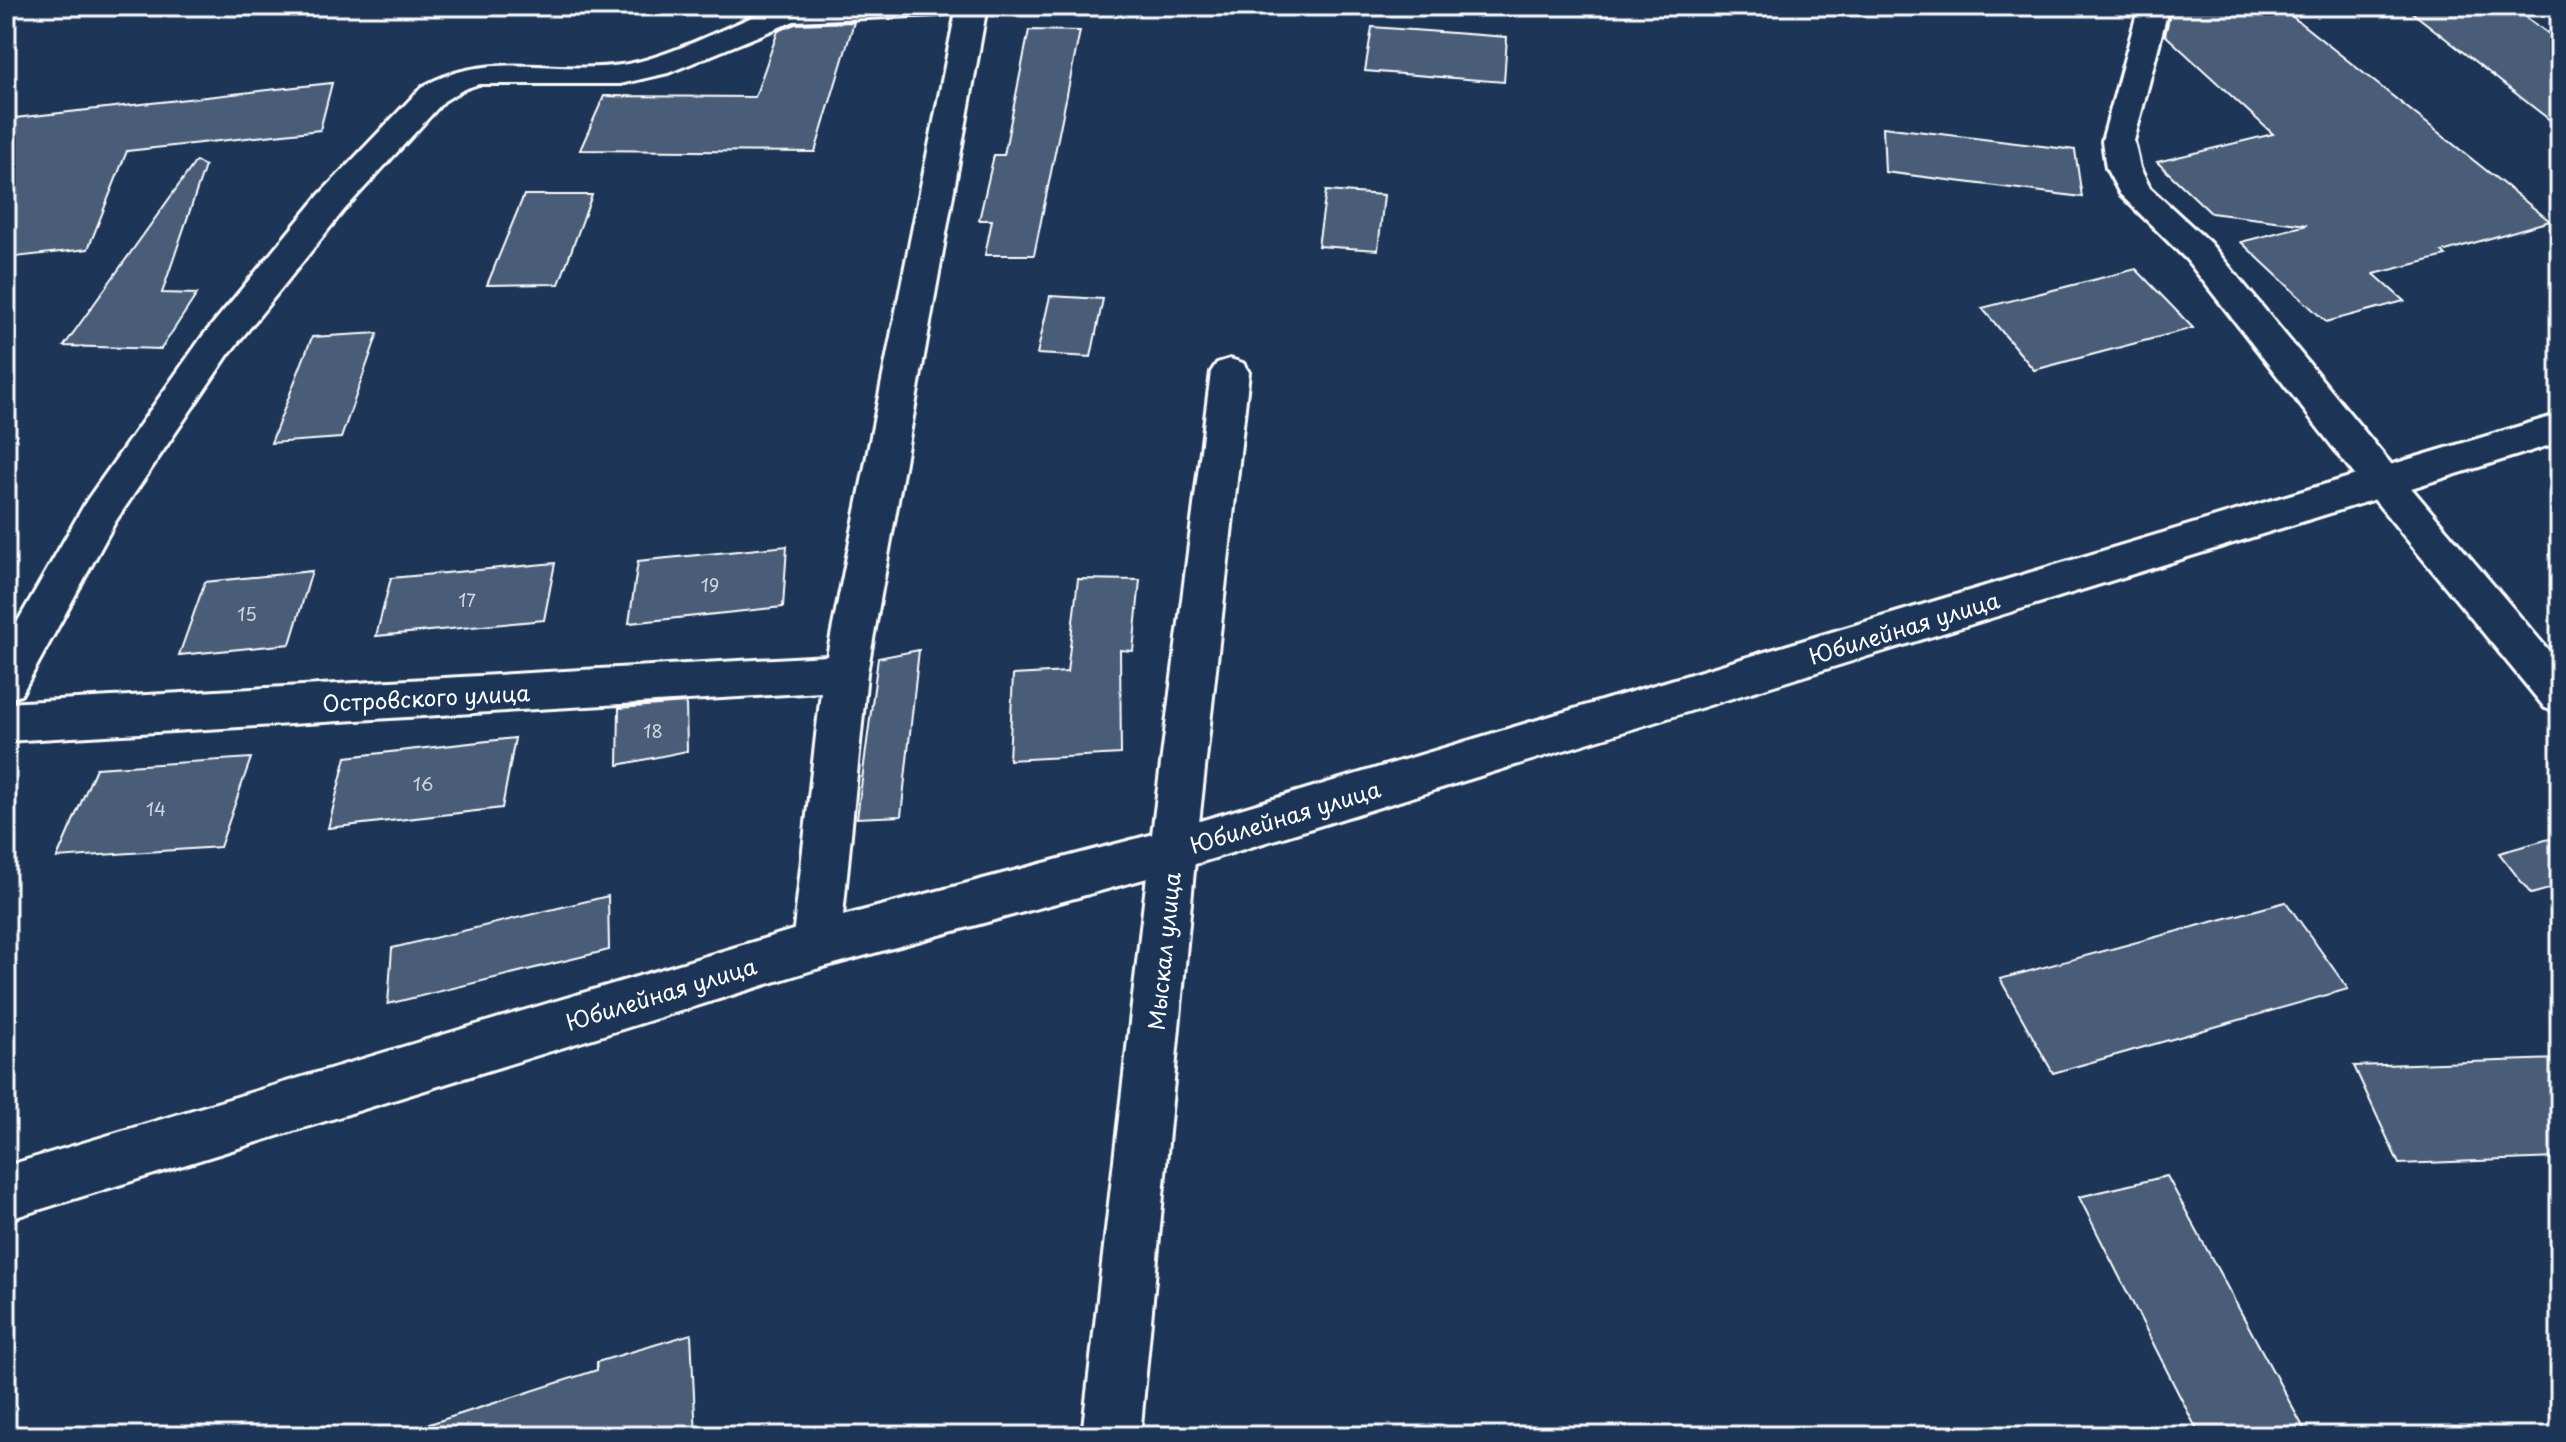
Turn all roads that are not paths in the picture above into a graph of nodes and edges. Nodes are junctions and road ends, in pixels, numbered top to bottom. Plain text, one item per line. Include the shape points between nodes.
1 (939, 6) edge
2 (972, 6) edge
3 (2154, 6) edge
4 (1230, 372) dead end
5 (2560, 428) edge
6 (2382, 481) junction
7 (845, 673) junction
8 (6, 682) edge
9 (2560, 695) edge
10 (6, 722) edge
11 (1173, 850) junction
12 (816, 946) junction
13 (6, 1193) edge
14 (1111, 1436) edge

1 - 8 street via 789,12 657,66 620,75 478,75 433,94 332,202 215,346 101,511
2 - 7 street
3 - 6 street via 2118,141 2123,168 2137,194 2198,251
4 - 11 street, Мыскал улица
5 - 6 street, Юбилейная улица
6 - 9 street
6 - 11 street, Юбилейная улица
7 - 10 street, Островского улица
7 - 12 street
11 - 12 street, Юбилейная улица
11 - 14 street, Мыскал улица
12 - 13 street, Юбилейная улица

